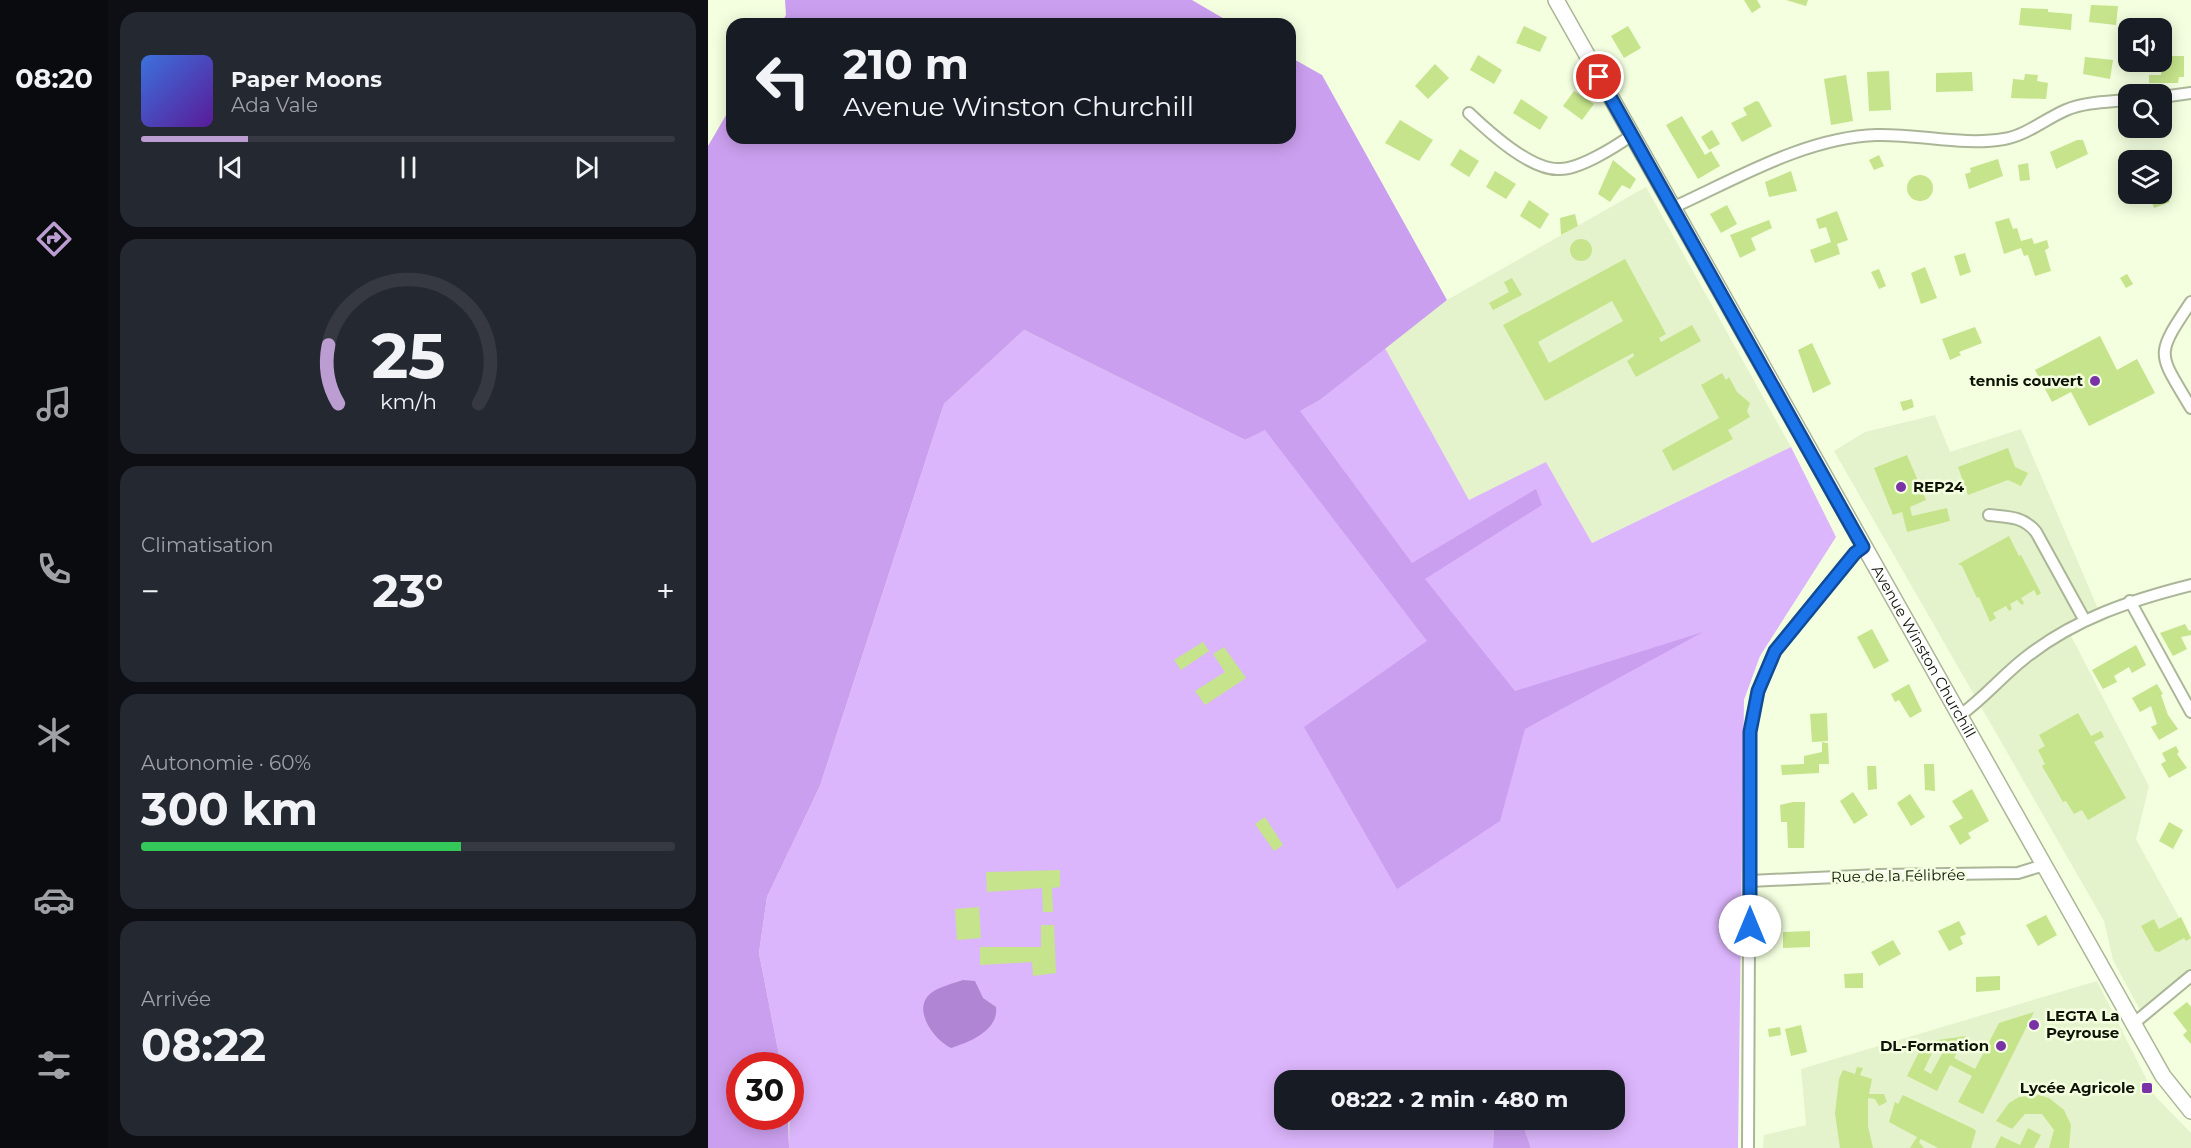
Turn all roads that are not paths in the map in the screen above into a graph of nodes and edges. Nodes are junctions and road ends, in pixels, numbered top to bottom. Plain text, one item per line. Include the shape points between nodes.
1 (1556, 0) edge
2 (2191, 93) edge
3 (2172, 95) edge
4 (2118, 102) edge
5 (1469, 113) dead end
6 (1632, 135) junction
7 (1672, 208) junction
8 (2191, 302) edge
9 (2191, 408) edge
10 (1989, 515) dead end
11 (1863, 547) junction
12 (2191, 585) edge
13 (2130, 601) junction
14 (2084, 619) junction
15 (2191, 712) edge
16 (1959, 716) junction
17 (2044, 864) junction
18 (1750, 881) junction
19 (2191, 976) edge
20 (2133, 1024) junction
21 (2191, 1111) edge
22 (1748, 1148) edge

1 - 6 main road, Avenue Winston Churchill
2 - 3 street
4 - 7 street via 2065,110 2022,134 2004,139 1875,135 1830,143 1795,154
5 - 6 street via 1495,137 1536,163 1557,170 1581,163
6 - 7 main road, Avenue Winston Churchill
7 - 11 main road, Avenue Winston Churchill
8 - 9 street via 2163,349 2166,365
10 - 14 street via 2029,523
11 - 16 main road, Avenue Winston Churchill
11 - 18 street via 1775,651 1758,691 1750,732
12 - 13 street
13 - 14 street
13 - 15 street
14 - 16 street via 2025,658
16 - 17 main road, Avenue Winston Churchill
17 - 18 street, Rue de la Félibrée via 2018,873
17 - 20 main road, Avenue Winston Churchill
18 - 22 street
19 - 20 street
20 - 21 main road, Avenue Winston Churchill via 2163,1076

